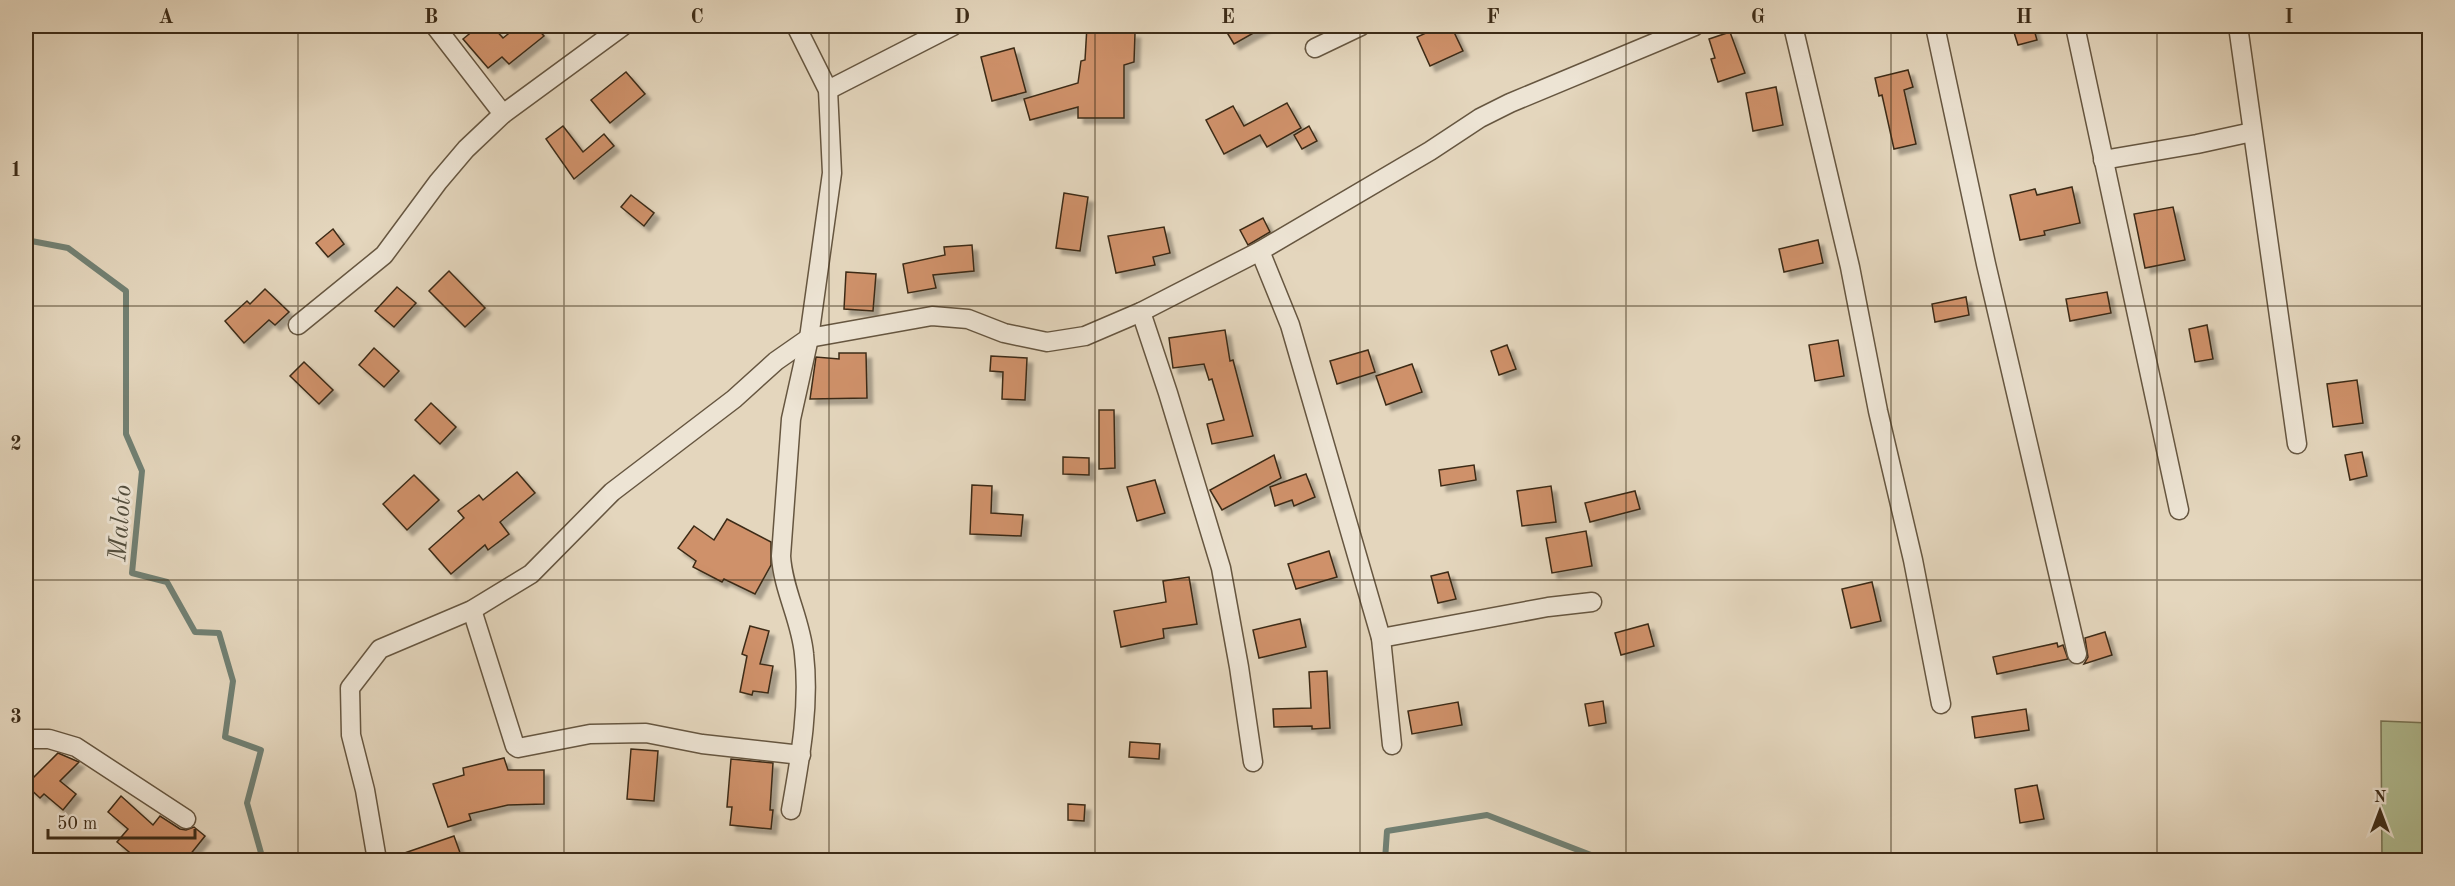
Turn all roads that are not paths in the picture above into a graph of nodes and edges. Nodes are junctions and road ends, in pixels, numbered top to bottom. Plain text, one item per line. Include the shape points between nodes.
1 (435, 26) edge
2 (624, 26) edge
3 (795, 26) edge
4 (953, 26) edge
5 (1361, 26) edge
6 (1695, 26) edge
7 (1793, 26) edge
8 (1935, 26) edge
9 (2075, 26) edge
10 (2238, 26) edge
11 (1666, 31) edge
12 (1315, 48) dead end
13 (828, 90) junction
14 (503, 114) junction
15 (2252, 132) junction
16 (2103, 160) junction
17 (1260, 251) junction
18 (1141, 312) junction
19 (298, 324) dead end
20 (809, 338) junction
21 (2297, 444) dead end
22 (2179, 510) dead end
23 (1592, 602) dead end
24 (472, 610) junction
25 (1381, 638) junction
26 (2077, 654) dead end
27 (1941, 704) dead end
28 (26, 739) edge
29 (1392, 745) dead end
30 (801, 755) junction
31 (1253, 762) dead end
32 (791, 810) dead end
33 (186, 819) dead end
34 (377, 861) edge

1 - 14 street
2 - 14 street
3 - 13 street
4 - 13 street
5 - 12 street
6 - 11 street
7 - 27 street via 1850,267
8 - 26 street
9 - 16 street
10 - 15 street
11 - 17 street via 1480,118
13 - 20 street via 832,173
14 - 19 street via 438,182 384,255
15 - 16 street
15 - 21 street
16 - 22 street
17 - 18 street
17 - 25 street via 1293,337
18 - 20 street via 1085,336 1047,342 1005,333 968,319 932,316
18 - 31 street via 1221,568
20 - 24 street via 612,492 531,574
20 - 30 street via 791,419 781,556 782,577 804,652 806,690
23 - 25 street via 1548,606
24 - 30 street via 514,746 518,748 590,735 646,733 702,744
24 - 34 street via 380,649 350,688 351,735
25 - 29 street
28 - 33 street via 49,739 76,747
30 - 32 street

